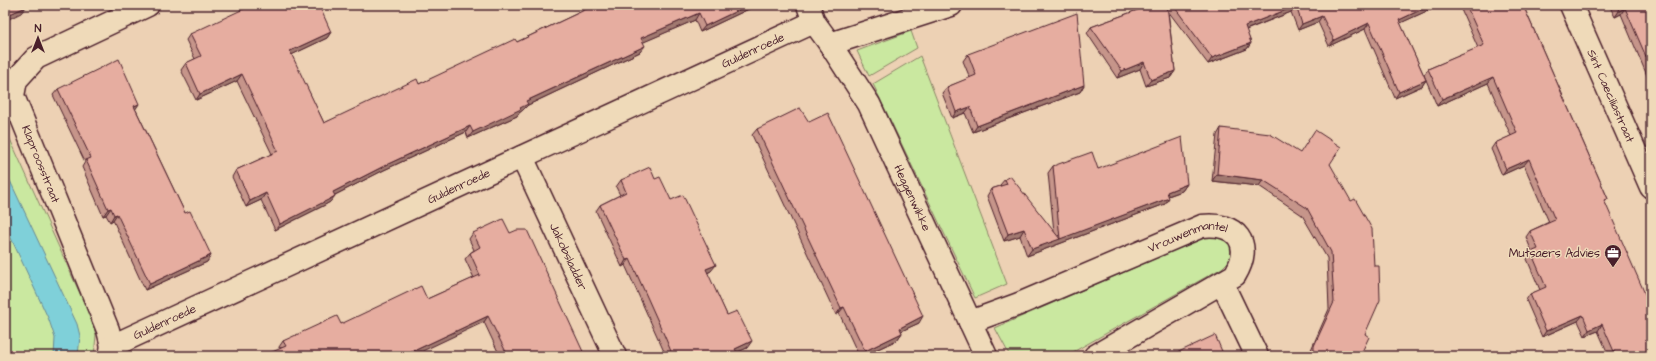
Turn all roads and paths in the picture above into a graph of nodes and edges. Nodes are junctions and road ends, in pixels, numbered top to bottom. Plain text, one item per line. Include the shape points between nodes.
1 (148, 5) edge
2 (951, 5) edge
3 (1571, 5) edge
4 (811, 14) edge
5 (830, 44) junction
6 (522, 157) junction
7 (1651, 187) edge
8 (1222, 283) junction
9 (970, 322) junction
10 (111, 351) edge
11 (614, 356) edge
12 (986, 356) edge
13 (1095, 356) edge
14 (1257, 356) edge

1 - 10 street, Klaproosstraat via 36,58 16,80 13,96 108,330
2 - 5 street
3 - 7 street, Sint Caeciliastraat
4 - 5 street, Heggenwikke
4 - 6 street, Guldenroede
5 - 9 street, Heggenwikke via 869,104
6 - 10 street, Guldenroede
6 - 11 street, Jakobsladder
8 - 9 street, Vrouwenmantel via 1235,275 1240,266 1243,254 1240,240 1233,230 1216,224 1202,226 1019,304
8 - 13 street, Vrouwenmantel
8 - 14 street
9 - 12 street, Heggenwikke

